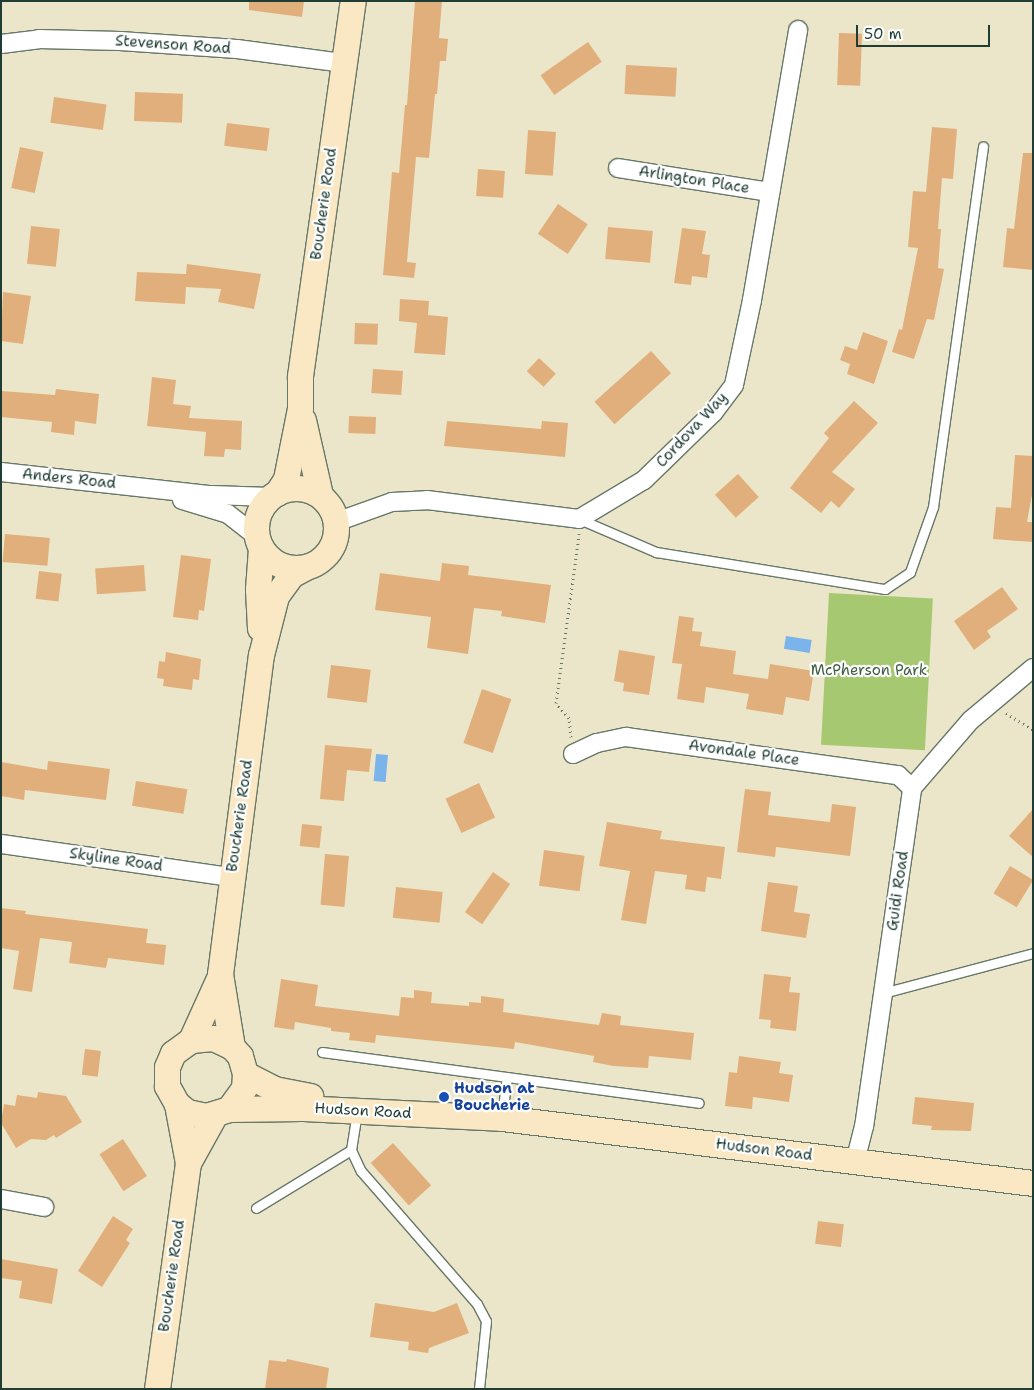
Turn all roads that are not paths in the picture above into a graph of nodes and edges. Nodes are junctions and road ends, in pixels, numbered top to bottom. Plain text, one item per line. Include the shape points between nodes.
1 (353, 1) edge
2 (798, 30) dead end
3 (1, 44) edge
4 (344, 63) junction
5 (983, 146) dead end
6 (618, 168) dead end
7 (770, 192) junction
8 (300, 408) junction
9 (1, 472) edge
10 (136, 486) junction
11 (274, 495) junction
12 (320, 495) junction
13 (579, 519) junction
14 (336, 522) junction
15 (259, 542) junction
16 (304, 568) junction
17 (261, 655) junction
18 (1033, 668) edge
19 (573, 754) road end
20 (912, 788) junction
21 (1, 844) edge
22 (231, 877) junction
23 (1033, 953) edge
24 (220, 976) junction
25 (883, 993) junction
26 (191, 1040) junction
27 (232, 1047) junction
28 (322, 1052) dead end
29 (246, 1074) junction
30 (507, 1077) junction
31 (699, 1103) dead end
32 (177, 1104) junction
33 (358, 1110) junction
34 (222, 1112) junction
35 (499, 1118) junction
36 (351, 1150) junction
37 (855, 1162) junction
38 (188, 1163) junction
39 (1033, 1183) edge
40 (1, 1199) edge
41 (44, 1207) dead end
42 (256, 1208) dead end
43 (157, 1389) edge
44 (479, 1389) edge

1 - 4 main road, Boucherie Road
2 - 7 street, Cordova Way
3 - 4 street, Stevenson Road via 39,39 120,41 238,49
4 - 8 main road, Boucherie Road via 300,376
5 - 13 lane via 933,506 910,572 885,588 866,586 656,552
6 - 7 street, Arlington Place
7 - 13 street, Cordova Way via 734,385 713,413 644,480
8 - 11 main road, Boucherie Road via 288,471
8 - 12 main road, Boucherie Road
9 - 10 street, Anders Road
10 - 11 street, Anders Road via 211,495
10 - 15 street, Anders Road via 228,514
11 - 12 main road via 294,488
11 - 15 main road via 258,514
12 - 14 main road via 331,507
13 - 14 street via 427,500 392,502
14 - 16 main road via 337,532 330,552 314,565
15 - 16 main road via 279,565
15 - 17 main road, Boucherie Road
16 - 17 main road, Boucherie Road via 291,575 276,596
17 - 22 main road, Boucherie Road
18 - 20 street via 971,720
19 - 20 street, Avondale Place via 597,743 626,737 898,775
20 - 25 street, Guidi Road
21 - 22 street, Skyline Road
22 - 24 main road, Boucherie Road
23 - 25 lane
24 - 26 main road, Boucherie Road
24 - 27 main road, Boucherie Road
25 - 37 street, Guidi Road via 864,1127
26 - 27 main road via 213,1038
26 - 32 main road, Boucherie Road via 173,1053 167,1067 167,1086
27 - 29 main road, Boucherie Road via 240,1056
28 - 30 lane
29 - 34 main road, Boucherie Road via 244,1088
29 - 35 main road, Hudson Road via 274,1089 301,1095
30 - 31 lane
30 - 35 lane
32 - 34 main road via 196,1115
32 - 38 main road, Boucherie Road
33 - 34 main road, Hudson Road
33 - 35 main road, Hudson Road
33 - 36 lane
34 - 38 main road, Boucherie Road
35 - 37 main road, Hudson Road
36 - 42 lane
36 - 44 lane via 361,1171 478,1304 486,1321
37 - 39 main road, Hudson Road
38 - 43 main road, Boucherie Road
40 - 41 street

